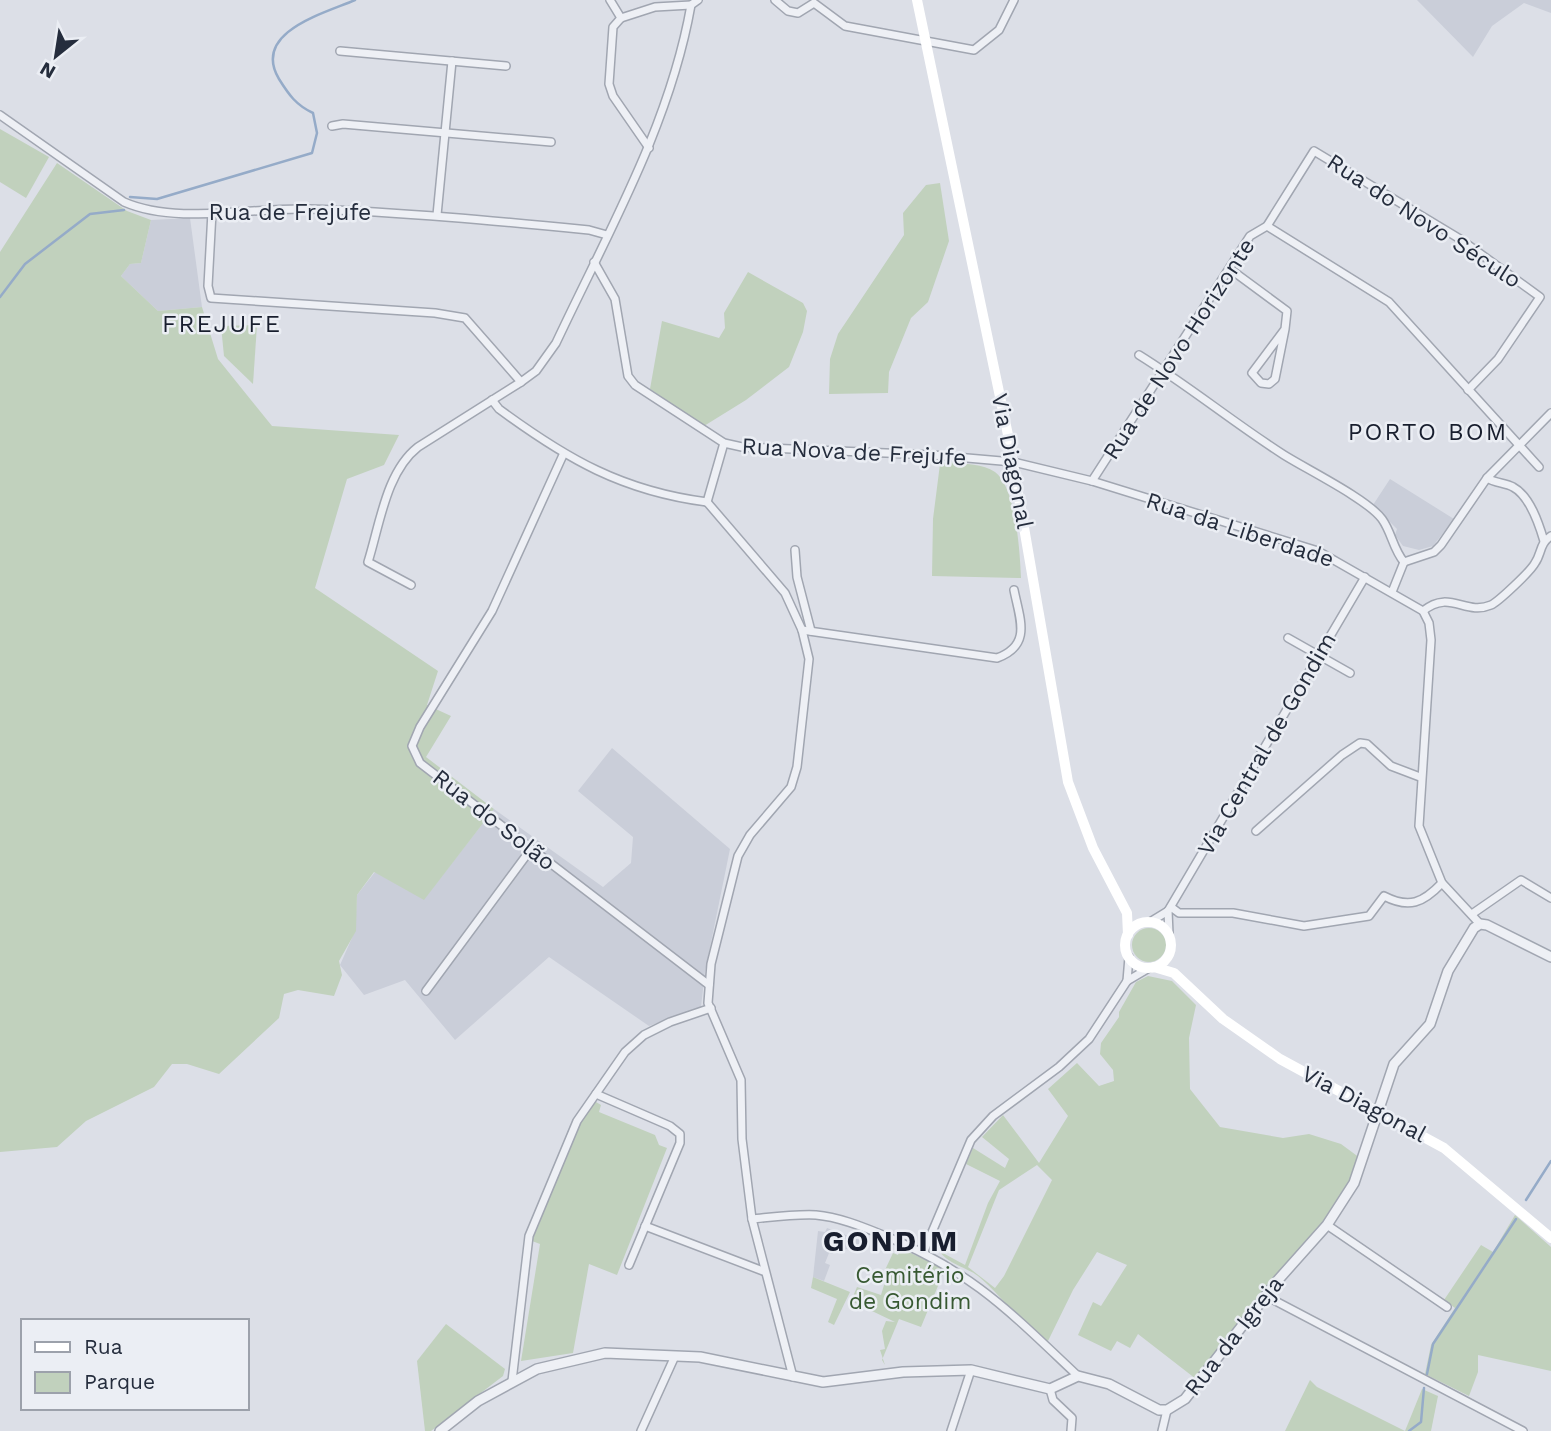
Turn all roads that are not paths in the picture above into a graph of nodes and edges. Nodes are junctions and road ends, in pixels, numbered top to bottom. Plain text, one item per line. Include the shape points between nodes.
1 (610, 0) edge
2 (698, 0) edge
3 (775, 0) edge
4 (917, 0) edge
5 (1012, 0) edge
6 (691, 5) junction
7 (621, 18) junction
8 (925, 39) junction
9 (340, 51) dead end
10 (452, 61) junction
11 (506, 66) dead end
12 (0, 115) edge
13 (332, 126) dead end
14 (446, 132) junction
15 (551, 142) dead end
16 (649, 148) junction
17 (1314, 151) joint
18 (212, 212) junction
19 (437, 215) junction
20 (1267, 226) junction
21 (607, 235) junction
22 (594, 262) junction
23 (1230, 269) junction
24 (1285, 329) junction
25 (1139, 355) dead end
26 (1166, 372) junction
27 (521, 382) junction
28 (1468, 390) junction
29 (492, 400) junction
30 (1551, 413) edge
31 (724, 443) junction
32 (1520, 446) junction
33 (563, 455) junction
34 (1013, 462) junction
35 (1539, 467) dead end
36 (1486, 478) junction
37 (1092, 481) junction
38 (706, 502) junction
39 (1548, 538) edge
40 (794, 550) dead end
41 (1404, 562) junction
42 (1365, 577) junction
43 (411, 585) dead end
44 (1014, 590) dead end
45 (1392, 592) junction
46 (1423, 611) junction
47 (802, 630) junction
48 (811, 631) junction
49 (1288, 638) dead end
50 (1319, 655) junction
51 (1350, 673) dead end
52 (1420, 777) junction
53 (1256, 831) dead end
54 (531, 849) junction
55 (1442, 883) junction
56 (1551, 898) edge
57 (1170, 909) junction
58 (1128, 913) junction
59 (1472, 914) junction
60 (1148, 922) junction
61 (1480, 924) junction
62 (1169, 934) junction
63 (1128, 935) junction
64 (1170, 953) junction
65 (1129, 957) junction
66 (1551, 957) edge
67 (1151, 967) junction
68 (1174, 973) junction
69 (1127, 981) junction
70 (709, 985) junction
71 (426, 991) dead end
72 (711, 1008) junction
73 (596, 1094) junction
74 (1378, 1112) junction
75 (752, 1219) junction
76 (1327, 1225) junction
77 (645, 1226) junction
78 (1551, 1238) edge
79 (924, 1251) junction
80 (629, 1265) dead end
81 (763, 1271) junction
82 (1266, 1296) junction
83 (1447, 1307) dead end
84 (675, 1356) junction
85 (971, 1370) junction
86 (1078, 1376) junction
87 (793, 1377) junction
88 (512, 1381) junction
89 (1050, 1389) junction
90 (1167, 1410) junction
91 (440, 1431) edge
92 (641, 1431) edge
93 (951, 1431) edge
94 (1071, 1431) edge
95 (1162, 1431) edge
96 (1523, 1431) edge

1 - 7 street
2 - 6 street
3 - 8 street via 798,13 814,3 845,26
4 - 8 main road, Via Diagonal
5 - 8 street via 999,30 974,50
6 - 7 street via 655,7
6 - 16 street
7 - 16 street via 613,27 609,84
8 - 34 main road, Via Diagonal
9 - 10 street
10 - 11 street
10 - 14 street
12 - 18 street, Rua de Frejufe via 124,202 171,213
13 - 14 street
14 - 15 street
14 - 19 street
16 - 21 street
17 - 20 street, Rua de Novo Horizonte
17 - 28 street, Rua do Novo Século via 1460,239 1540,297 1498,359
18 - 19 street, Rua de Frejufe via 305,209
18 - 27 street via 211,298 465,318
19 - 21 street, Rua de Frejufe
20 - 23 street, Rua de Novo Horizonte via 1250,236
20 - 28 street via 1389,302
21 - 22 street
22 - 27 street via 556,343 536,371
22 - 31 street, Rua Nova de Frejufe via 615,299 628,376
23 - 24 street via 1281,303 1287,311
23 - 26 street, Rua de Novo Horizonte
24 - 24 street via 1252,373 1261,383 1275,379
25 - 26 street
26 - 37 street, Rua de Novo Horizonte
26 - 41 street via 1382,519
27 - 29 street
28 - 32 street
29 - 33 street
29 - 43 street via 403,458 394,477 368,562
30 - 32 street
31 - 34 street, Rua Nova de Frejufe
31 - 38 street
32 - 35 street
32 - 36 street
33 - 38 street via 661,496
33 - 54 street, Rua do Solão via 492,611 412,746 420,763
34 - 37 street, Rua da Liberdade
34 - 58 main road, Via Diagonal via 1068,782 1093,848
36 - 39 street via 1522,495
36 - 41 street via 1441,545
37 - 42 street, Rua da Liberdade via 1318,551
38 - 47 street via 785,593
39 - 46 street via 1535,563 1493,604 1474,608 1446,601
40 - 48 street
41 - 45 street
42 - 45 street, Rua da Liberdade
42 - 50 street, Via Central de Gondim
44 - 48 street via 1020,642 997,659
45 - 46 street, Rua da Liberdade
46 - 52 street via 1431,640
47 - 48 street
47 - 70 street via 809,660 797,766 791,787 738,856
49 - 50 street
50 - 51 street
50 - 57 street, Via Central de Gondim
52 - 53 street via 1391,766 1360,743
52 - 55 street via 1419,826
54 - 70 street, Rua do Solão
54 - 71 street
55 - 57 street via 1419,903 1409,905 1384,896 1369,916 1304,926 1234,913
55 - 59 street
56 - 59 street via 1521,880
57 - 60 street, Via Central de Gondim
57 - 62 street
58 - 60 main road
58 - 63 main road, Via Diagonal
59 - 61 street
60 - 62 main road
60 - 63 main road via 1138,924
61 - 66 street
61 - 74 street, Rua da Igreja via 1448,971 1430,1024 1394,1064
62 - 64 main road
63 - 65 main road, Via Diagonal
64 - 67 main road
64 - 68 main road
65 - 67 main road, Via Diagonal via 1142,967
65 - 69 street
67 - 68 main road, Via Diagonal
67 - 69 street
68 - 74 main road, Via Diagonal via 1252,1041
69 - 79 street via 1084,1045 976,1134 963,1154
70 - 72 street
72 - 73 street via 644,1035 625,1052
72 - 75 street via 741,1080 742,1139
73 - 77 street via 680,1134
73 - 88 street via 565,1144 529,1236
74 - 76 street, Rua da Igreja via 1360,1173
74 - 78 main road, Via Diagonal via 1454,1155
75 - 79 street via 818,1215
75 - 81 street
76 - 82 street, Rua da Igreja
76 - 83 street
77 - 80 street
77 - 81 street
79 - 86 street via 1013,1312
81 - 87 street
82 - 90 street, Rua da Igreja via 1185,1399
82 - 96 street
84 - 87 street via 745,1364
84 - 88 street via 605,1353 537,1369
84 - 92 street
85 - 87 street via 903,1372 823,1382
85 - 89 street
85 - 93 street
86 - 89 street
86 - 90 street, Rua da Igreja via 1109,1384
88 - 91 street
89 - 94 street via 1053,1400 1072,1418
90 - 95 street

